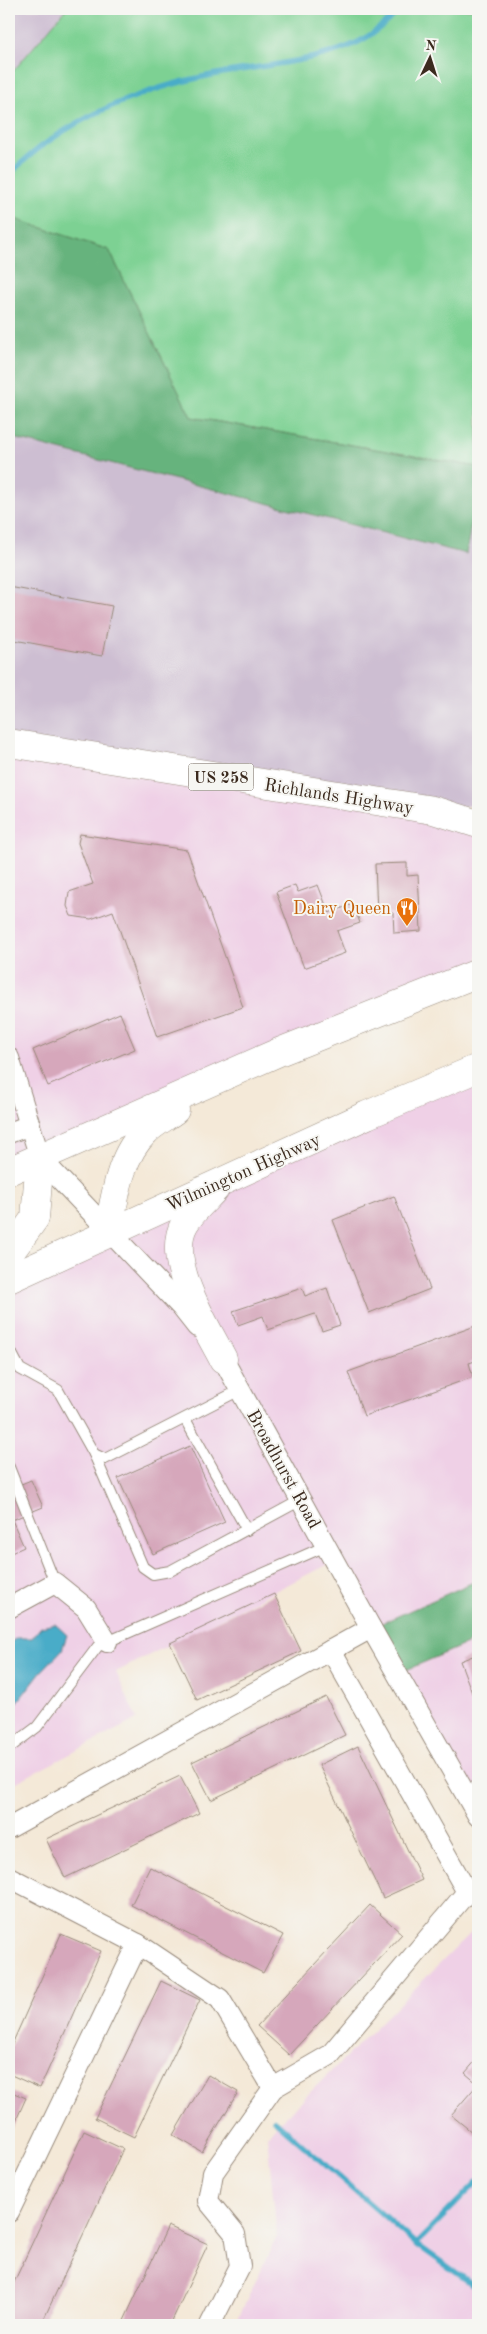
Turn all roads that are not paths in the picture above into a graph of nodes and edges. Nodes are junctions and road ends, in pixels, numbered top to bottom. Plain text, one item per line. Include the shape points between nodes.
1 (9, 743) edge
2 (478, 805) edge
3 (433, 810) junction
4 (478, 824) edge
5 (478, 833) edge
6 (478, 973) edge
7 (9, 1058) edge
8 (478, 1068) edge
9 (228, 1074) junction
10 (30, 1126) junction
11 (9, 1133) edge
12 (40, 1158) junction
13 (9, 1170) edge
14 (222, 1181) junction
15 (108, 1232) junction
16 (9, 1254) edge
17 (9, 1279) edge
18 (9, 1348) edge
19 (223, 1359) junction
20 (240, 1390) junction
21 (185, 1419) junction
22 (94, 1454) junction
23 (9, 1467) edge
24 (301, 1500) junction
25 (247, 1530) junction
26 (326, 1546) junction
27 (55, 1583) junction
28 (9, 1608) edge
29 (371, 1628) junction
30 (107, 1642) junction
31 (331, 1650) junction
32 (9, 1748) edge
33 (478, 1816) edge
34 (9, 1828) edge
35 (9, 1877) edge
36 (138, 1944) junction
37 (273, 2088) junction
38 (9, 2212) edge
39 (210, 2325) edge

1 - 3 main road, Richlands Highway / US 258
2 - 3 main road, Richlands Highway / US 258
3 - 4 main road, Richlands Highway / US 258
3 - 5 main road
6 - 9 main road
7 - 10 street
8 - 14 main road, Wilmington Highway
9 - 12 main road
9 - 15 main road via 146,1131 126,1159
10 - 11 street
10 - 12 street
12 - 13 main road
12 - 15 street, Broadhurst Road
12 - 16 main road via 35,1218
14 - 15 main road, Wilmington Highway
14 - 19 main road via 184,1224 178,1254 186,1288
15 - 17 main road, Wilmington Highway
15 - 19 street, Broadhurst Road via 182,1308
18 - 22 lane via 20,1369 58,1390
19 - 20 street, Broadhurst Road
20 - 21 lane
20 - 24 street, Broadhurst Road
21 - 22 lane via 105,1459
21 - 25 lane
22 - 25 lane via 143,1568 153,1574 170,1571
23 - 27 lane
24 - 25 lane
24 - 26 street, Broadhurst Road
26 - 29 street, Broadhurst Road
26 - 30 lane
27 - 28 street
27 - 30 street via 86,1608
29 - 31 street
29 - 33 street, Broadhurst Road
30 - 32 lane via 98,1646 37,1727
31 - 34 street
31 - 37 street via 467,1892 330,2055
35 - 36 street
36 - 37 street via 220,1999
36 - 38 street
37 - 39 street via 213,2173 208,2202 235,2234 240,2266

